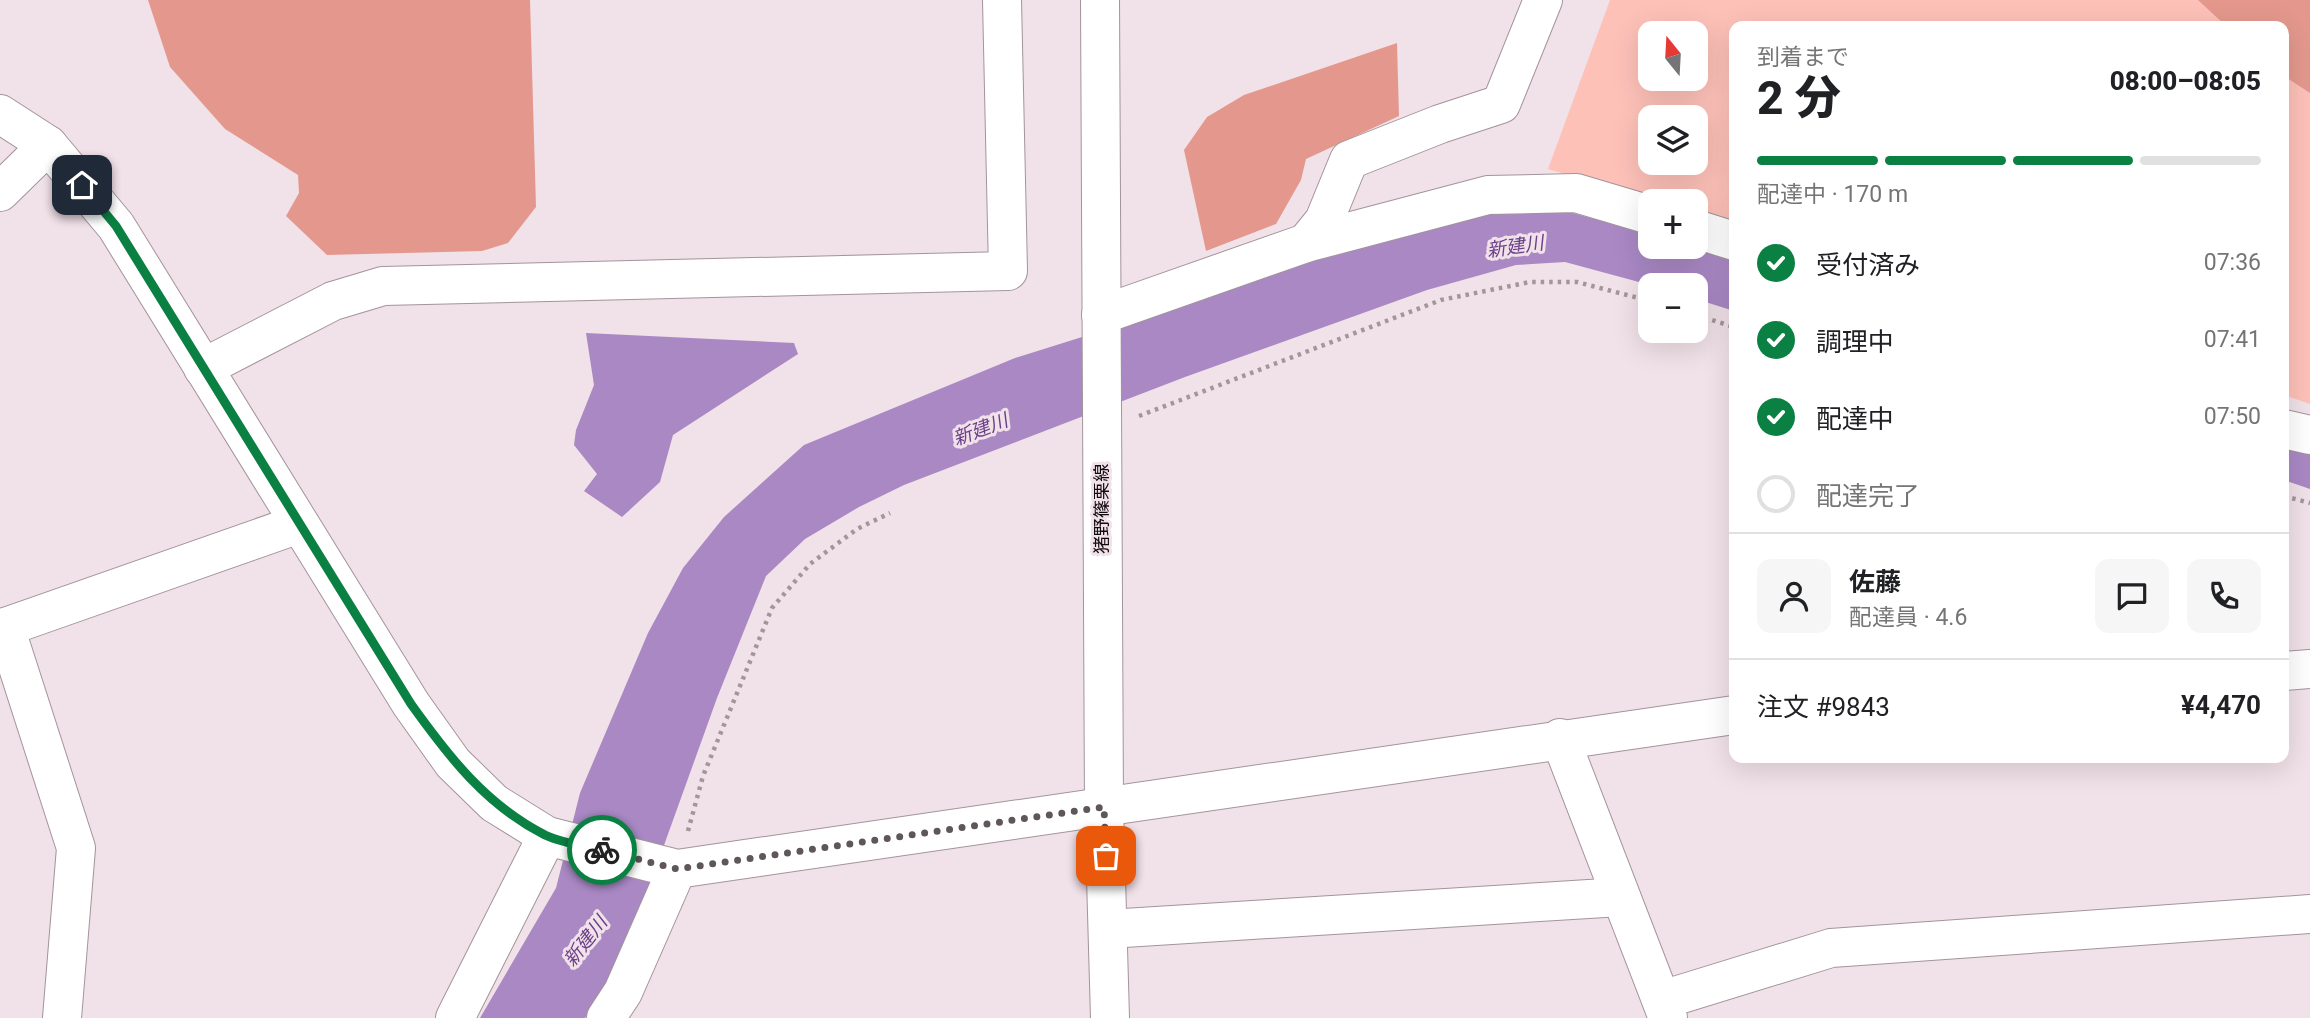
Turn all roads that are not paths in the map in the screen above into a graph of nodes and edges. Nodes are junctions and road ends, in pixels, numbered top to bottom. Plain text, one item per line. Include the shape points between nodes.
1 (1002, 0) edge
2 (1100, 0) edge
3 (1543, 0) edge
4 (0, 114) edge
5 (48, 145) junction
6 (0, 192) edge
7 (1638, 211) edge
8 (1708, 233) edge
9 (1729, 239) edge
10 (1307, 243) junction
11 (1101, 315) junction
12 (203, 368) junction
13 (2289, 430) edge
14 (2310, 435) edge
15 (299, 524) junction
16 (3, 628) edge
17 (2310, 669) edge
18 (2289, 671) edge
19 (1729, 716) edge
20 (1560, 738) junction
21 (1104, 807) junction
22 (547, 836) junction
23 (677, 869) junction
24 (1621, 897) junction
25 (2310, 914) edge
26 (1108, 929) junction
27 (1665, 1009) edge
28 (62, 1018) edge
29 (455, 1018) edge
30 (606, 1018) edge
31 (1110, 1018) edge

1 - 12 street via 1007,271 383,286 333,301
2 - 11 street, 猪野篠栗線
3 - 10 street via 1501,104 1349,160 1324,221
4 - 5 street
5 - 6 street
5 - 12 street via 116,226
7 - 10 street via 1576,193 1488,195
8 - 9 street
10 - 11 street
11 - 21 street, 猪野篠栗線
12 - 15 street
13 - 14 street
15 - 16 street
15 - 22 street via 453,763 494,803
16 - 28 street via 76,848
17 - 18 street
19 - 20 street
20 - 21 street
20 - 24 street
21 - 23 street
21 - 26 street, 猪野篠栗線
22 - 23 street
22 - 29 street
23 - 30 street via 623,992
24 - 26 street
24 - 27 street
25 - 27 street via 1831,948
26 - 31 street, 猪野篠栗線

